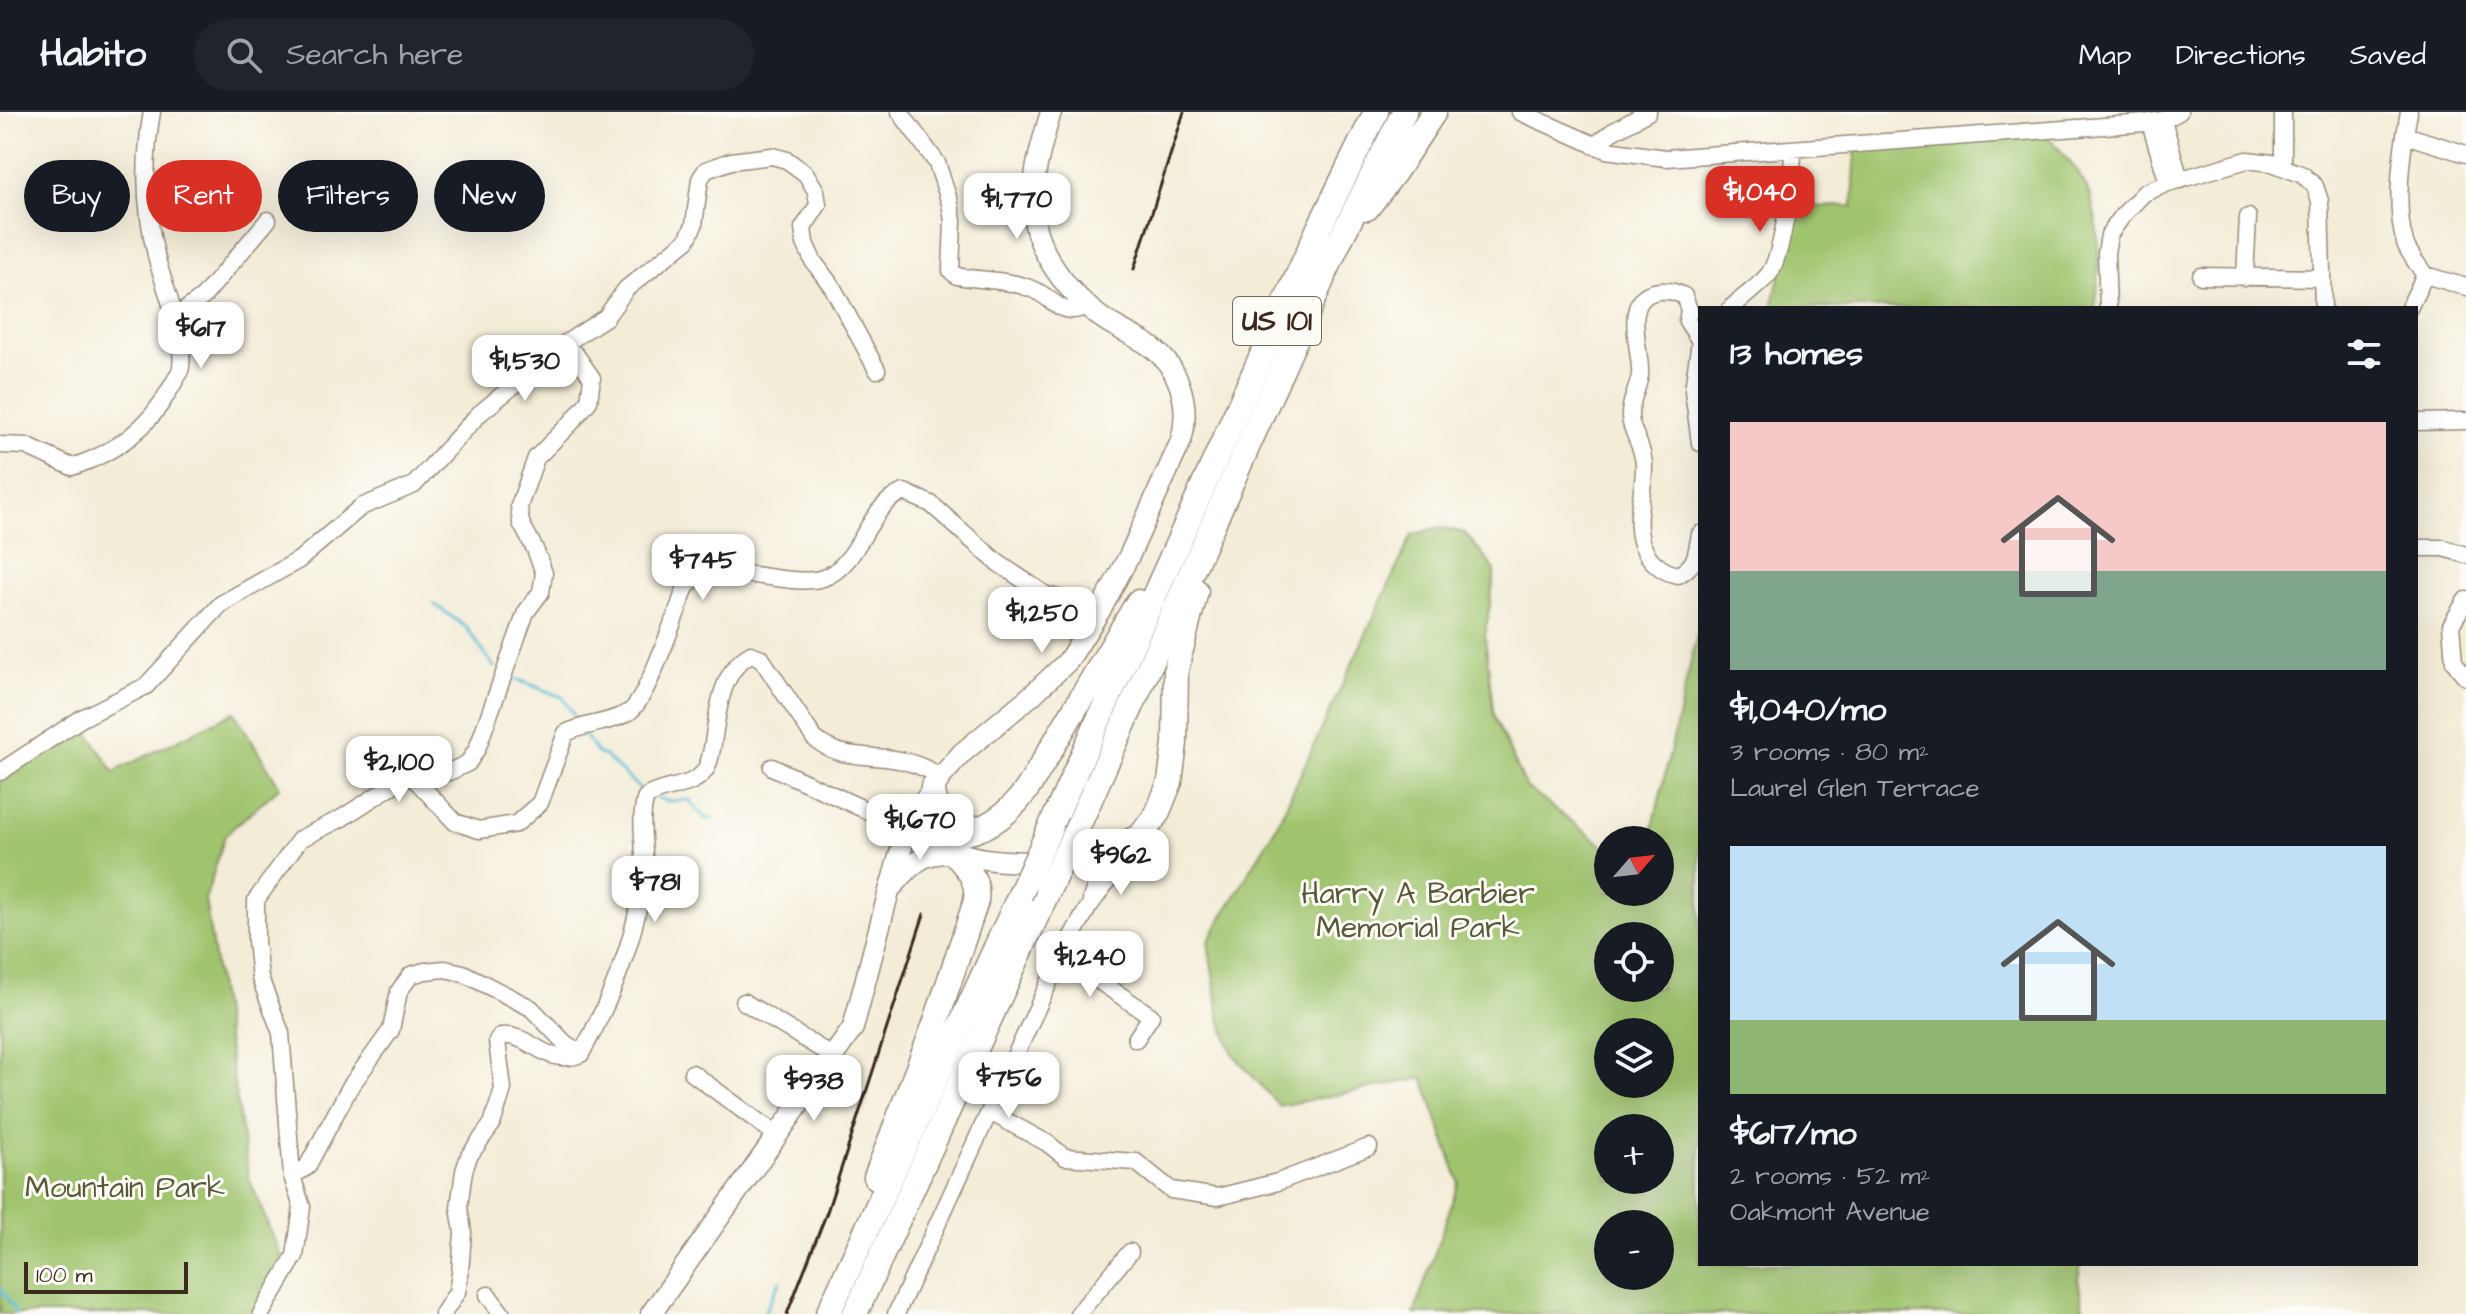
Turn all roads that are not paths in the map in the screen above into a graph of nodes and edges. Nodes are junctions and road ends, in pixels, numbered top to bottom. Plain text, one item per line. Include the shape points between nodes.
1 (152, 112) edge
2 (900, 112) edge
3 (1051, 112) edge
4 (1376, 112) edge
5 (1404, 112) edge
6 (1434, 112) edge
7 (1520, 112) edge
8 (1648, 112) edge
9 (2179, 112) edge
10 (2283, 112) edge
11 (2409, 112) edge
12 (2157, 121) junction
13 (2405, 135) junction
14 (1594, 146) junction
15 (1793, 149) junction
16 (2466, 154) edge
17 (2283, 167) junction
18 (2174, 182) junction
19 (2248, 217) dead end
20 (268, 220) dead end
21 (1338, 244) junction
22 (2425, 275) junction
23 (2201, 276) dead end
24 (2245, 278) junction
25 (2322, 278) junction
26 (2466, 287) edge
27 (1087, 306) junction
28 (1733, 306) edge
29 (2108, 306) edge
30 (2323, 306) edge
31 (2410, 306) edge
32 (173, 319) junction
33 (1698, 338) edge
34 (563, 345) junction
35 (1698, 355) edge
36 (877, 370) dead end
37 (2466, 421) edge
38 (2418, 422) edge
39 (1698, 428) edge
40 (0, 445) edge
41 (1212, 527) junction
42 (1182, 533) junction
43 (1698, 544) edge
44 (2419, 548) dead end
45 (2466, 555) edge
46 (2466, 600) edge
47 (1101, 609) junction
48 (2466, 677) edge
49 (772, 767) dead end
50 (0, 772) edge
51 (410, 774) junction
52 (937, 782) junction
53 (984, 826) junction
54 (907, 829) junction
55 (1147, 830) junction
56 (954, 853) junction
57 (1077, 860) junction
58 (1122, 861) joint
59 (889, 891) junction
60 (1088, 908) junction
61 (1062, 956) junction
62 (744, 1002) dead end
63 (1136, 1039) dead end
64 (581, 1054) junction
65 (834, 1057) junction
66 (692, 1073) dead end
67 (990, 1112) junction
68 (778, 1136) junction
69 (1369, 1147) dead end
70 (292, 1176) junction
71 (1130, 1252) dead end
72 (847, 1274) junction
73 (488, 1295) dead end
74 (261, 1314) edge
75 (443, 1314) edge
76 (502, 1314) edge
77 (651, 1314) edge
78 (828, 1314) edge
79 (855, 1314) edge
80 (896, 1314) edge
81 (1078, 1314) edge

1 - 32 street via 145,185
2 - 27 street via 937,163 950,203 951,271 1029,288 1069,311
3 - 27 main road via 1035,187 1037,231 1058,274
4 - 42 highway, US 101
5 - 21 highway, US 101
6 - 21 highway
7 - 14 street
8 - 14 street
9 - 12 street
10 - 17 street
11 - 13 street
12 - 15 street
12 - 18 street
13 - 16 street
13 - 22 street via 2400,217 2406,245
14 - 15 street via 1666,158
15 - 28 street via 1775,261
17 - 18 street via 2247,160
17 - 25 street via 2315,186
18 - 29 street via 2144,193 2109,235
19 - 24 street
20 - 32 street via 212,287
21 - 41 highway, US 101
22 - 26 street
22 - 31 street
23 - 24 street
24 - 25 street
25 - 30 street
27 - 47 main road via 1170,365 1182,391 1185,415 1178,448
32 - 40 street via 181,369 158,412 127,440 72,467 26,446
33 - 43 street via 1687,321 1684,296 1670,290 1651,292 1641,300 1635,312 1639,380 1630,413 1643,451 1642,544 1660,569 1678,575 1689,569
34 - 36 street via 606,317 626,289 687,240 706,170 772,156 795,165 812,182 818,205 803,228 805,243
34 - 50 street via 479,414 414,485 361,507 299,560 221,604 146,686 82,718
34 - 51 street via 592,378 589,401 536,458 519,506 521,523 544,573 541,592 526,612 483,737 468,763 449,772
35 - 39 street via 1693,390
37 - 38 street
41 - 55 highway via 1176,669 1170,782
41 - 79 highway, US 101, bridge
42 - 53 highway via 1027,790 1005,814
42 - 72 highway, US 101, bridge
44 - 45 street
46 - 48 street via 2451,625 2454,662
47 - 51 street via 1046,595 998,563 931,504 904,492 890,497 844,564 825,577 802,582 710,573 688,585 633,711 566,733 540,803 516,824 479,830 455,822
47 - 52 main road via 1068,661 976,739
49 - 54 street
51 - 70 street via 300,839 256,900 260,978 281,1033
52 - 53 highway via 936,806 947,820
52 - 54 main road
52 - 64 street via 911,763 823,746 761,658 751,654 738,661 720,701 705,772 646,797 635,926
53 - 54 highway via 953,833
54 - 56 main road
54 - 59 main road
55 - 57 highway via 1107,854
55 - 58 highway
56 - 57 main road via 999,862
56 - 59 main road via 921,858
56 - 72 highway via 974,878 975,906 879,1166
57 - 60 street via 1092,863 1097,874
58 - 60 street
59 - 65 main road via 853,1028
60 - 61 street
61 - 63 street via 1151,1016
61 - 67 street
62 - 65 street
64 - 70 street via 531,1008 463,973 445,969 411,975 399,991 391,1030 350,1087 307,1167
64 - 75 street via 554,1058 510,1035 497,1041 503,1089 492,1124 464,1171 460,1274 457,1292
65 - 68 main road
66 - 68 street
67 - 69 street via 1065,1157 1136,1162 1171,1190 1218,1197 1278,1182
67 - 80 street
68 - 77 main road
70 - 74 street via 302,1207 295,1256
71 - 81 street
72 - 78 highway, US 101
73 - 76 street

